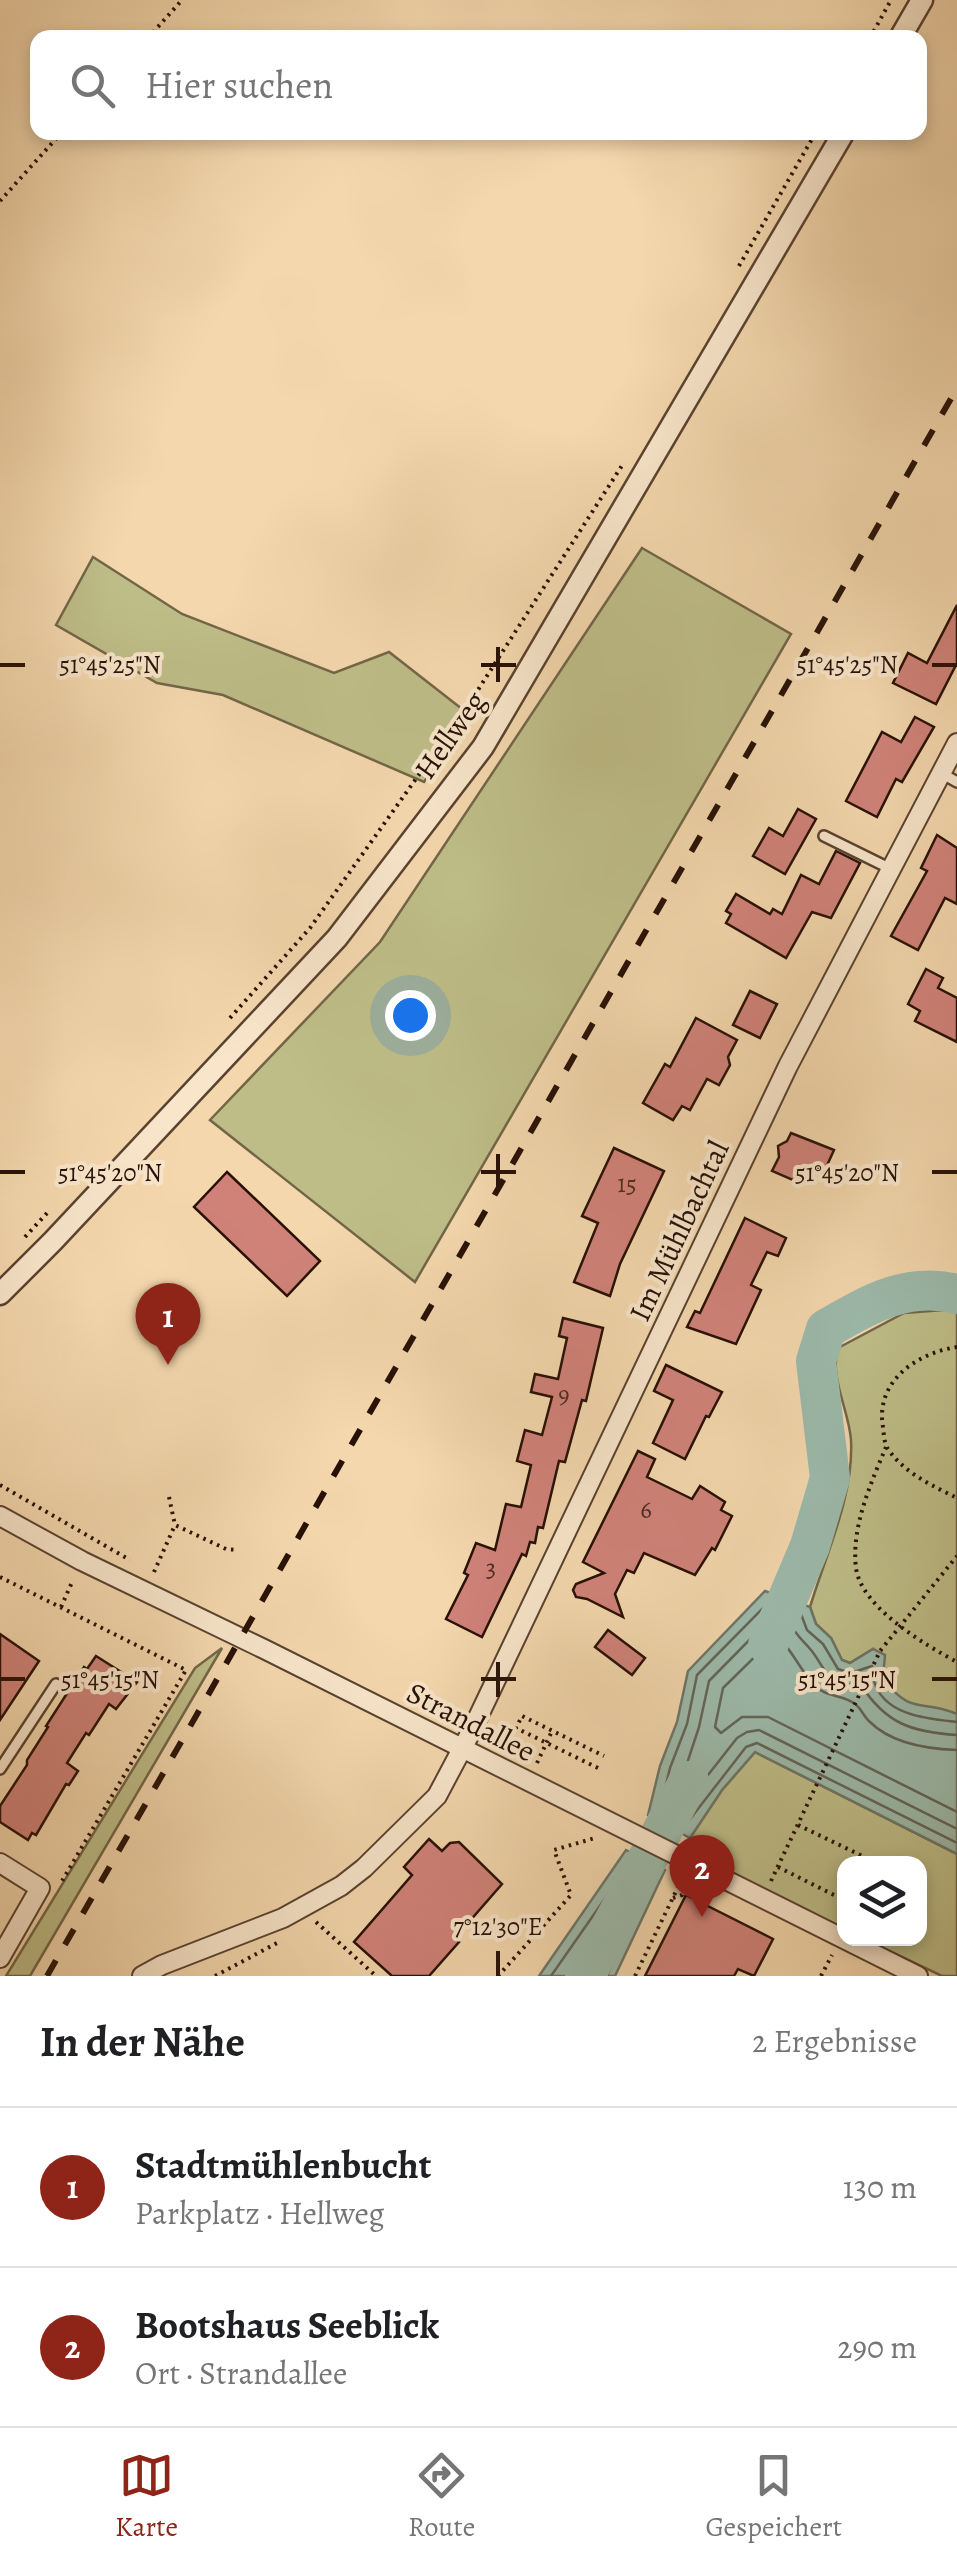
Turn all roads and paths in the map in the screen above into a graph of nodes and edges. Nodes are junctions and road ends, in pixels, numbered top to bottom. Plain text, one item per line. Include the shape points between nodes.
1 (182, 0) edge
2 (892, 0) edge
3 (922, 0) edge
4 (155, 30) edge
5 (875, 30) edge
6 (905, 30) edge
7 (55, 140) edge
8 (811, 140) edge
9 (839, 140) edge
10 (0, 201) edge
11 (739, 265) dead end
12 (622, 464) dead end
13 (957, 743) edge
14 (949, 777) edge
15 (824, 836) dead end
16 (892, 868) junction
17 (220, 1030) dead end
18 (51, 1209) dead end
19 (17, 1246) dead end
20 (0, 1294) edge
21 (957, 1346) edge
22 (886, 1447) junction
23 (0, 1486) edge
24 (169, 1498) dead end
25 (957, 1498) edge
26 (0, 1516) edge
27 (175, 1525) junction
28 (238, 1550) dead end
29 (957, 1556) edge
30 (82, 1561) junction
31 (137, 1564) dead end
32 (154, 1572) dead end
33 (0, 1577) edge
34 (61, 1607) junction
35 (900, 1624) junction
36 (957, 1662) edge
37 (56, 1684) dead end
38 (552, 1731) junction
39 (547, 1744) junction
40 (462, 1749) junction
41 (604, 1756) dead end
42 (537, 1763) dead end
43 (598, 1768) dead end
44 (0, 1770) edge
45 (798, 1825) junction
46 (601, 1836) dead end
47 (862, 1856) edge
48 (0, 1863) edge
49 (778, 1867) junction
50 (682, 1879) dead end
51 (40, 1888) junction
52 (837, 1896) edge
53 (763, 1899) junction
54 (316, 1922) dead end
55 (275, 1945) dead end
56 (0, 1958) edge
57 (142, 1976) edge
58 (215, 1976) edge
59 (376, 1976) edge
60 (498, 1976) edge
61 (635, 1976) edge
62 (918, 1976) edge

1 - 4 path
2 - 5 path
3 - 6 street
7 - 10 path
8 - 11 path
9 - 20 street, Hellweg via 483,747 337,938
12 - 17 path via 467,707 322,912
13 - 14 street, Im Mühlbachtal
14 - 16 street, Im Mühlbachtal
15 - 16 lane
16 - 40 street, Im Mühlbachtal via 788,1066
18 - 19 path
21 - 22 path via 931,1351 886,1391
22 - 25 path via 924,1482
22 - 35 path via 868,1492 856,1571 874,1603
23 - 31 path
24 - 27 path
26 - 30 street, Strandallee
27 - 28 path
27 - 32 path
29 - 35 path
30 - 34 path
30 - 40 street, Strandallee
33 - 34 path
34 - 51 path via 186,1670 62,1880
35 - 36 path
35 - 45 path via 880,1651
37 - 44 lane
38 - 39 path
38 - 39 path via 522,1716 516,1728
38 - 41 path
39 - 42 path
39 - 43 path
40 - 53 street, Strandallee
40 - 57 street, Im Mühlbachtal via 437,1796 341,1886 283,1918
45 - 47 path
45 - 49 path
46 - 60 path via 555,1848 571,1895
48 - 51 street
49 - 52 path
49 - 53 path
50 - 61 path
51 - 56 street
53 - 62 street, Strandallee
54 - 59 path
55 - 58 path

